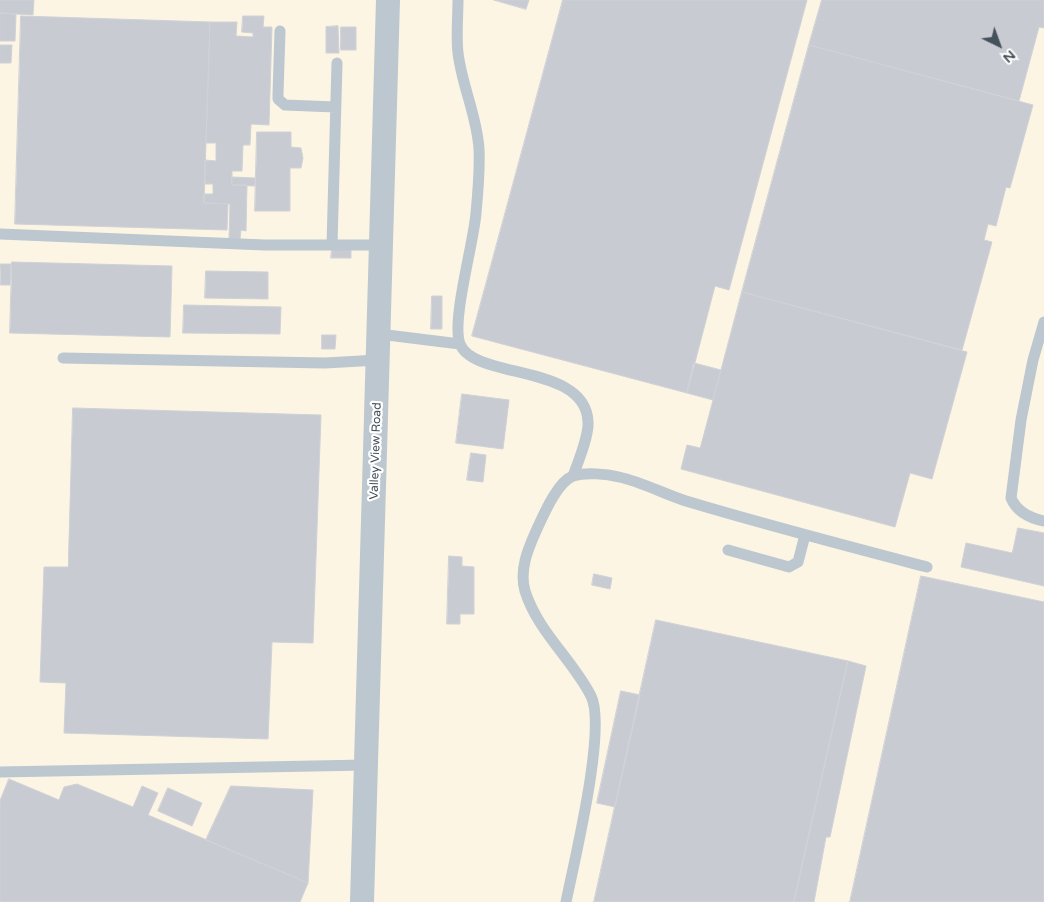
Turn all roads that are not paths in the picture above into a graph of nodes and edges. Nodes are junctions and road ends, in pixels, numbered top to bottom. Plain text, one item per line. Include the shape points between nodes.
1 (388, 0) edge
2 (458, 0) edge
3 (280, 31) dead end
4 (337, 63) dead end
5 (335, 107) junction
6 (0, 234) edge
7 (332, 245) junction
8 (382, 245) junction
9 (1044, 322) edge
10 (379, 334) junction
11 (460, 344) junction
12 (63, 358) dead end
13 (378, 360) junction
14 (573, 476) junction
15 (1044, 521) edge
16 (805, 535) junction
17 (728, 550) dead end
18 (927, 567) dead end
19 (366, 765) junction
20 (0, 772) edge
21 (362, 902) edge
22 (566, 902) edge

1 - 8 street, Valley View Road
2 - 11 lane via 458,53 475,116 479,150 476,215 458,318
3 - 5 lane via 278,94 281,103
4 - 5 lane
5 - 7 lane
6 - 7 lane
7 - 8 lane
8 - 10 street, Valley View Road
9 - 15 lane via 1021,420 1011,498 1015,507 1026,515
10 - 11 lane
10 - 13 street, Valley View Road
11 - 14 lane via 480,360 564,386 578,398 586,410 588,424
12 - 13 lane via 325,363
13 - 19 street, Valley View Road
14 - 16 lane via 603,474 620,477 685,500
14 - 22 lane via 548,505 530,545 523,571 525,590 532,607 546,634 593,699 596,721 585,809
16 - 17 lane via 798,562 789,567
16 - 18 lane
19 - 20 lane
19 - 21 street, Valley View Road

